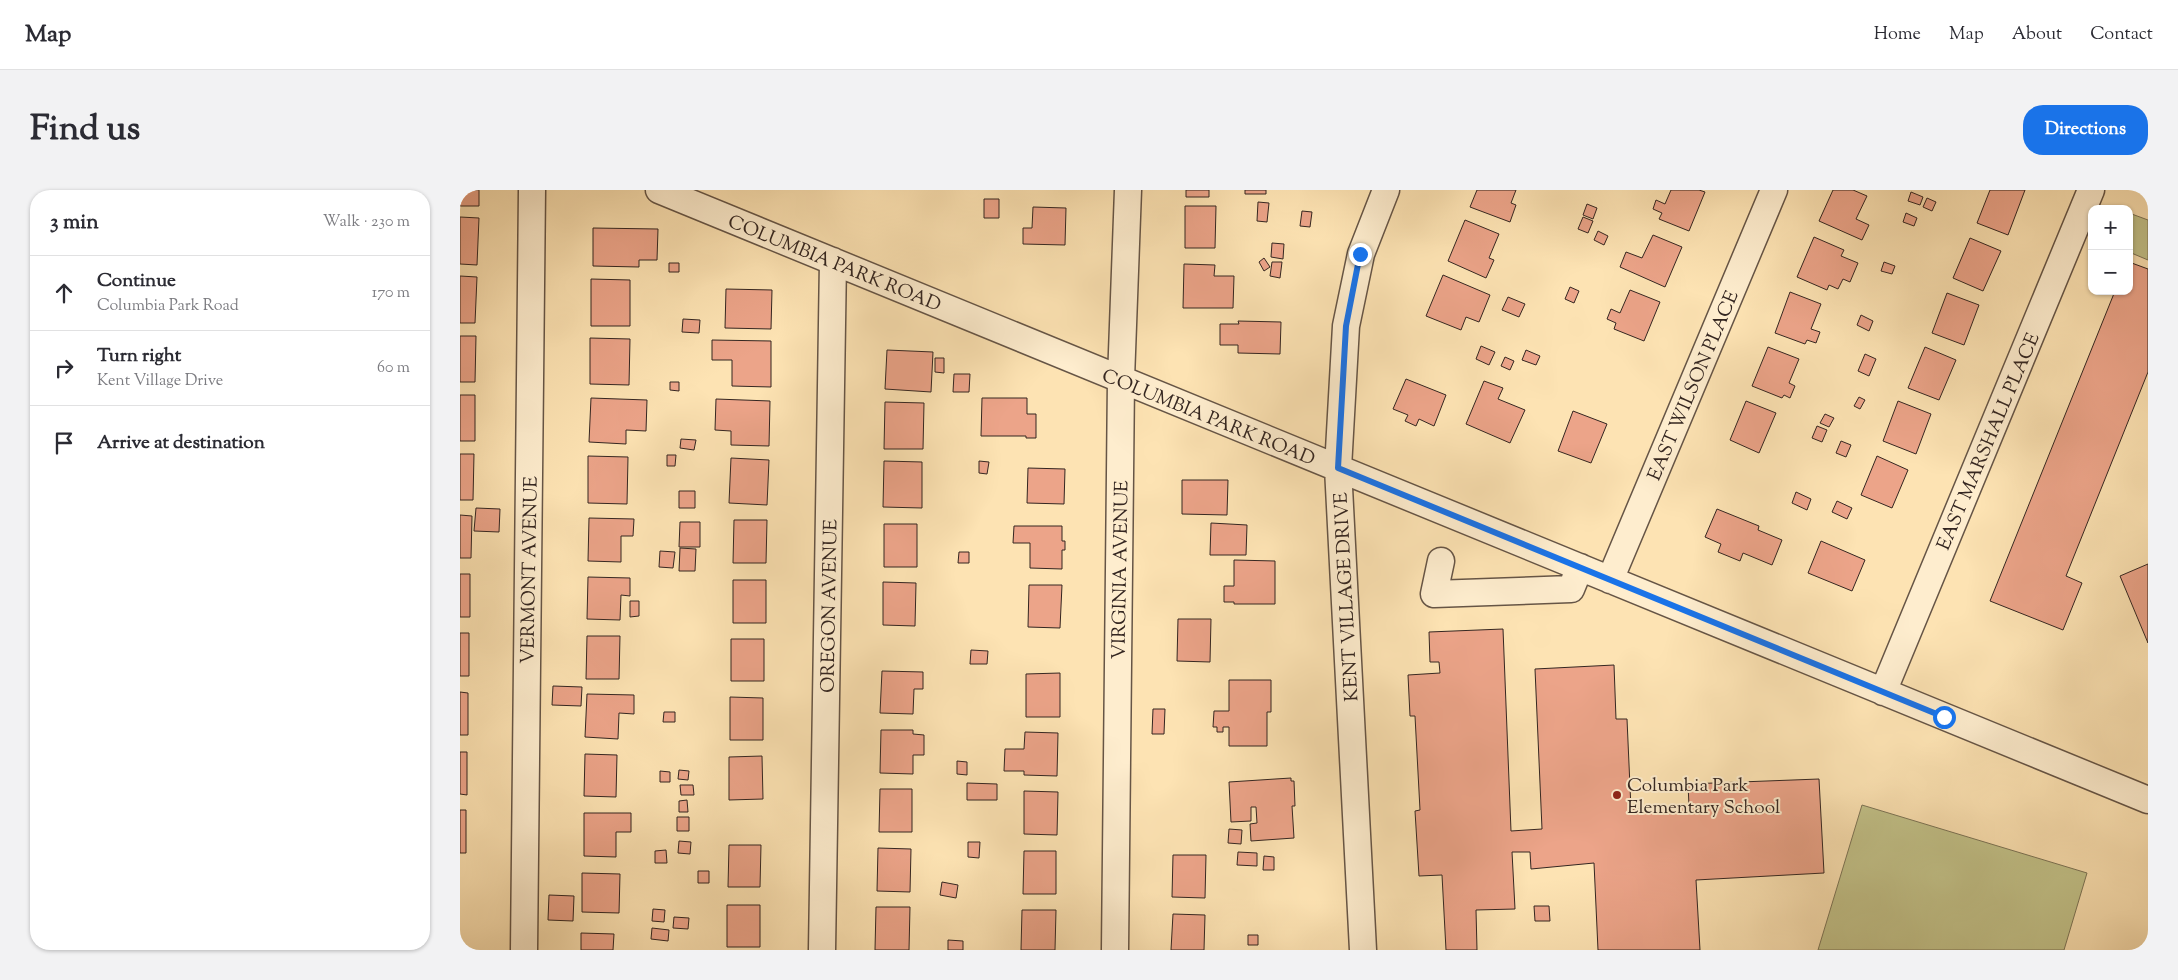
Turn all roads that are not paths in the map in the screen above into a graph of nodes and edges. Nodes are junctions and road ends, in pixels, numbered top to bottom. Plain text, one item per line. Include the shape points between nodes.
1 (532, 190) edge
2 (659, 190) edge
3 (1128, 190) edge
4 (1386, 190) edge
5 (1774, 190) edge
6 (2091, 190) edge
7 (833, 261) junction
8 (1121, 379) junction
9 (1338, 468) junction
10 (1441, 561) dead end
11 (1580, 568) junction
12 (1610, 580) junction
13 (1883, 692) junction
14 (2148, 800) edge
15 (524, 950) edge
16 (822, 950) edge
17 (1115, 950) edge
18 (1364, 950) edge

1 - 15 street, VERMONT AVENUE
2 - 7 street, COLUMBIA PARK ROAD
3 - 8 street, VIRGINIA AVENUE
4 - 9 street, KENT VILLAGE DRIVE via 1360,254 1346,326
5 - 12 street, EAST WILSON PLACE
6 - 13 street, EAST MARSHALL PLACE
7 - 8 street, COLUMBIA PARK ROAD
7 - 16 street, OREGON AVENUE
8 - 9 street, COLUMBIA PARK ROAD
8 - 17 street, VIRGINIA AVENUE
9 - 11 street, COLUMBIA PARK ROAD
9 - 18 street, KENT VILLAGE DRIVE
10 - 11 street via 1434,594 1571,589
11 - 12 street, COLUMBIA PARK ROAD
12 - 13 street, COLUMBIA PARK ROAD
13 - 14 street, COLUMBIA PARK ROAD

